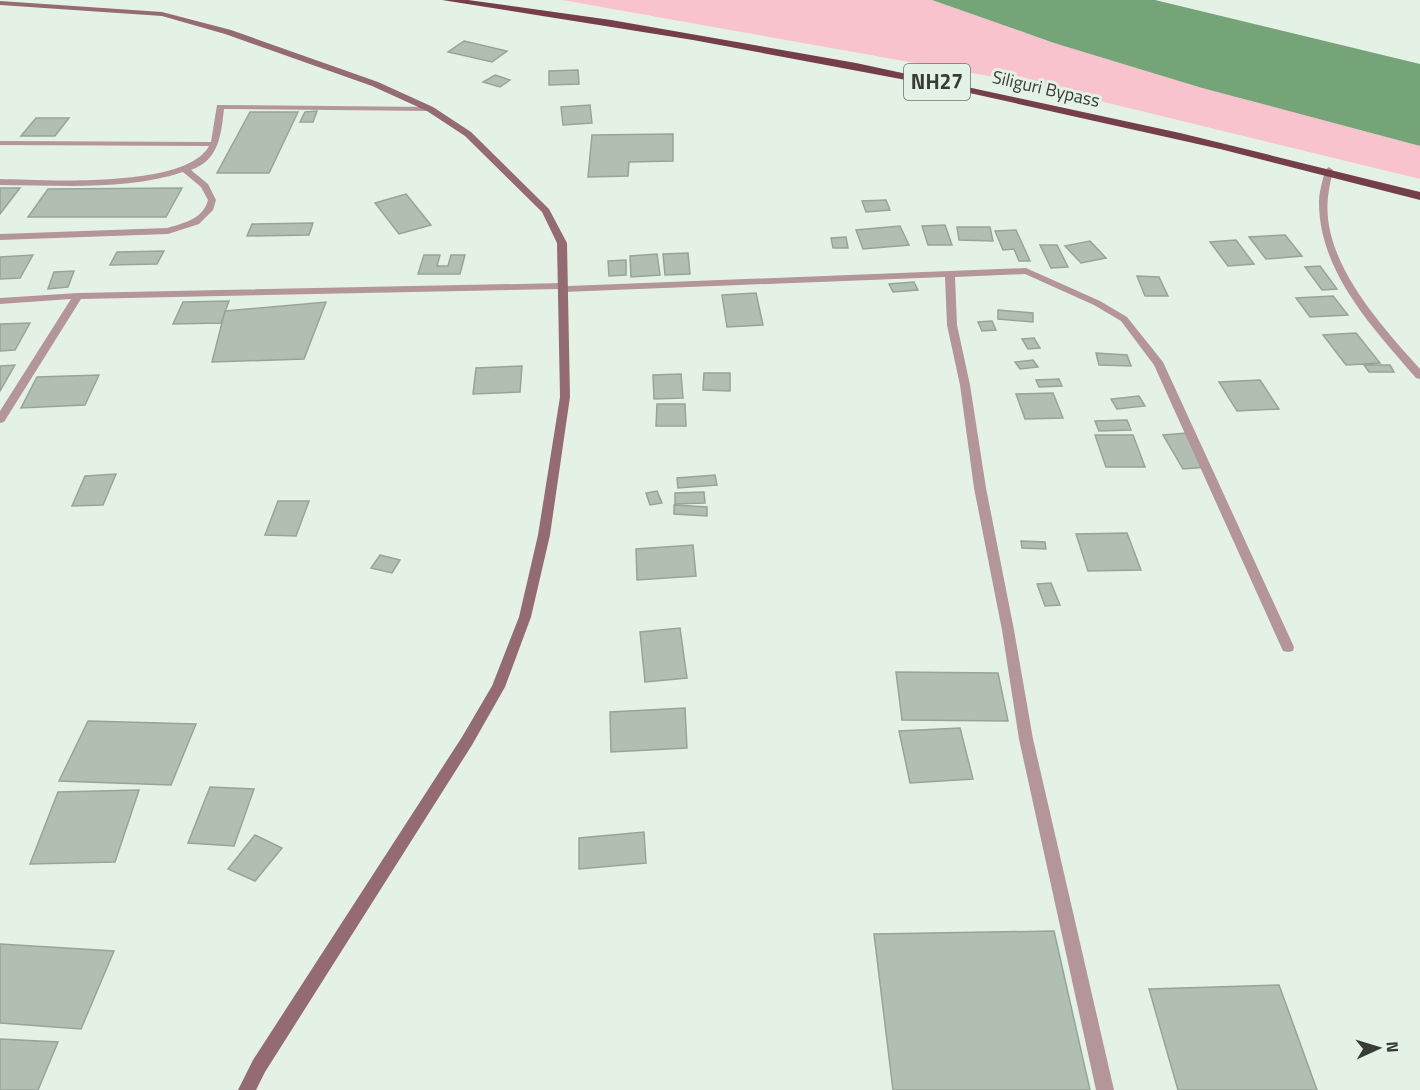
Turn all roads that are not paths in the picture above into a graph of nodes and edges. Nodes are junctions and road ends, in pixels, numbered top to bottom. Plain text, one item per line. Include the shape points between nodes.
1 (447, 0) edge
2 (0, 3) edge
3 (430, 109) junction
4 (0, 143) edge
5 (214, 144) junction
6 (185, 169) junction
7 (1329, 170) junction
8 (0, 182) edge
9 (1420, 196) edge
10 (0, 237) edge
11 (950, 273) junction
12 (563, 287) junction
13 (78, 296) junction
14 (0, 301) edge
15 (1420, 376) edge
16 (0, 419) edge
17 (1288, 647) dead end
18 (247, 1090) edge
19 (1106, 1090) edge

1 - 7 highway, Siliguri Bypass / NH27 via 841,63
2 - 3 main road via 162,14 228,32 375,84
3 - 5 street via 220,107
3 - 12 main road via 468,134 546,211 562,243
4 - 5 street
5 - 6 street via 200,163
6 - 8 street via 128,180
6 - 10 street via 205,186 212,200 203,216 185,228 124,234
7 - 9 highway, Siliguri Bypass / NH27
7 - 15 street via 1323,187 1325,236 1355,294
11 - 12 street
11 - 17 street via 1026,271 1111,310 1132,328 1172,387
11 - 19 street via 952,325 1026,739
12 - 13 street
12 - 18 main road via 565,397 544,535 525,617 498,687 468,741
13 - 14 street
13 - 16 street

